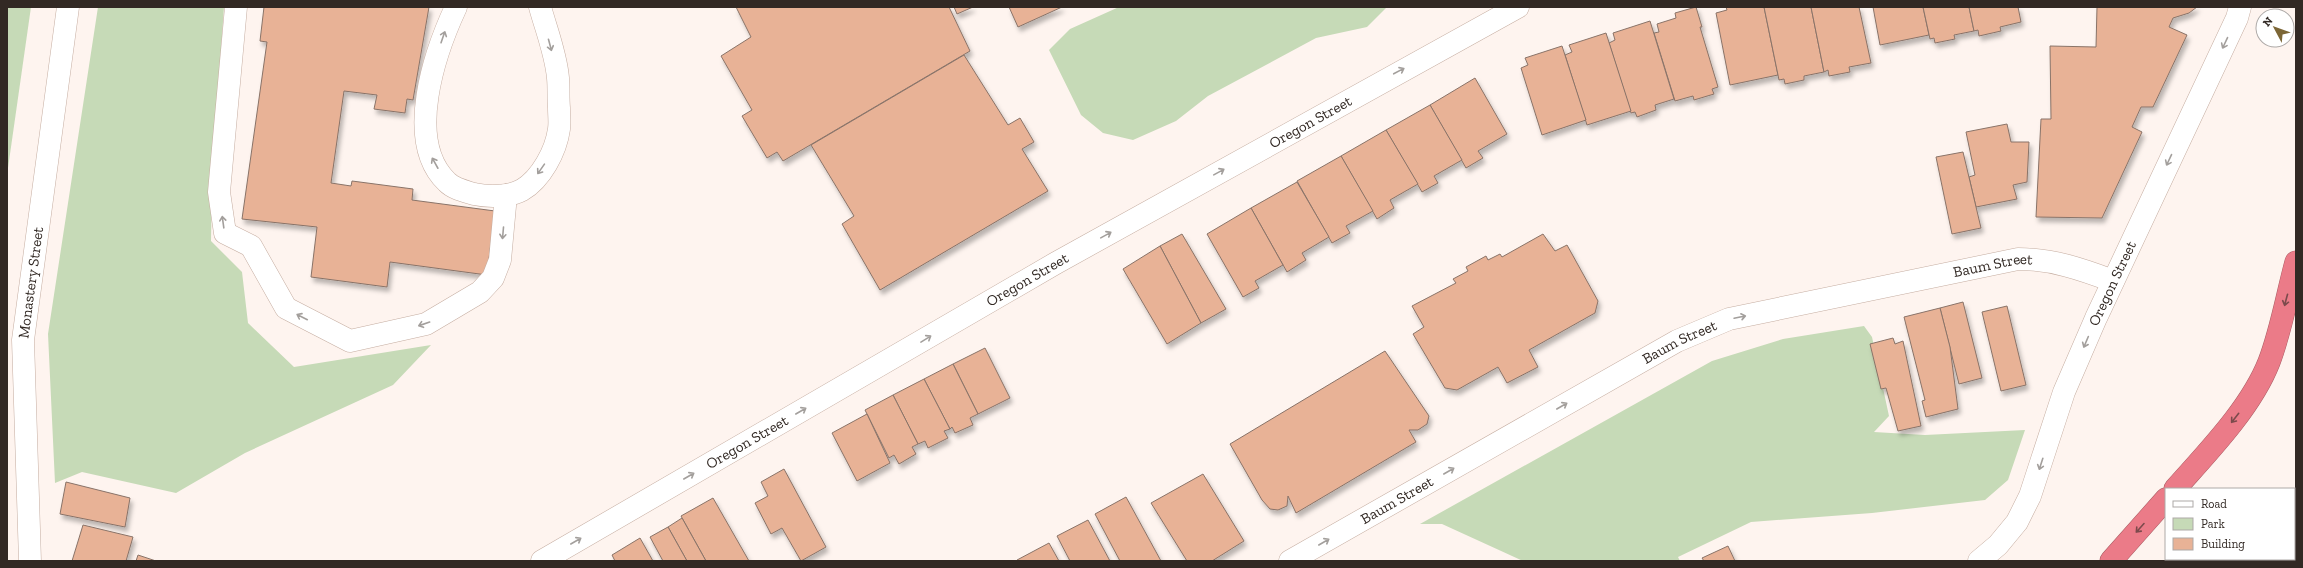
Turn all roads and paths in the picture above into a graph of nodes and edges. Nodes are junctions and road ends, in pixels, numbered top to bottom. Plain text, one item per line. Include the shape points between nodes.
1 (68, 7) edge
2 (236, 7) edge
3 (456, 7) edge
4 (540, 7) edge
5 (1518, 7) edge
6 (2240, 7) edge
7 (506, 195) junction
8 (2296, 262) edge
9 (2113, 281) junction
10 (2176, 488) edge
11 (2165, 500) edge
12 (1982, 558) edge
13 (30, 561) edge
14 (542, 561) edge
15 (1290, 561) edge
16 (2111, 561) edge

1 - 13 street, Monastery Street via 23,340
7 -> 2 street via 500,260 493,278 480,292 426,324 350,342 286,308 251,246 225,233 219,192
7 -> 3 street via 484,196 454,188 446,181 432,159 425,132 428,93 434,61
4 -> 7 street via 558,76 559,129 552,154 538,174 521,190
14 -> 5 street, Oregon Street via 1056,263
6 -> 9 street, Oregon Street
8 -> 10 highway via 2269,363 2246,404
9 -> 12 street, Oregon Street via 2064,392 2030,496 2017,522 1998,545
15 -> 9 street, Baum Street via 1677,341 1729,319 2018,259 2051,261 2081,268
11 -> 16 highway

